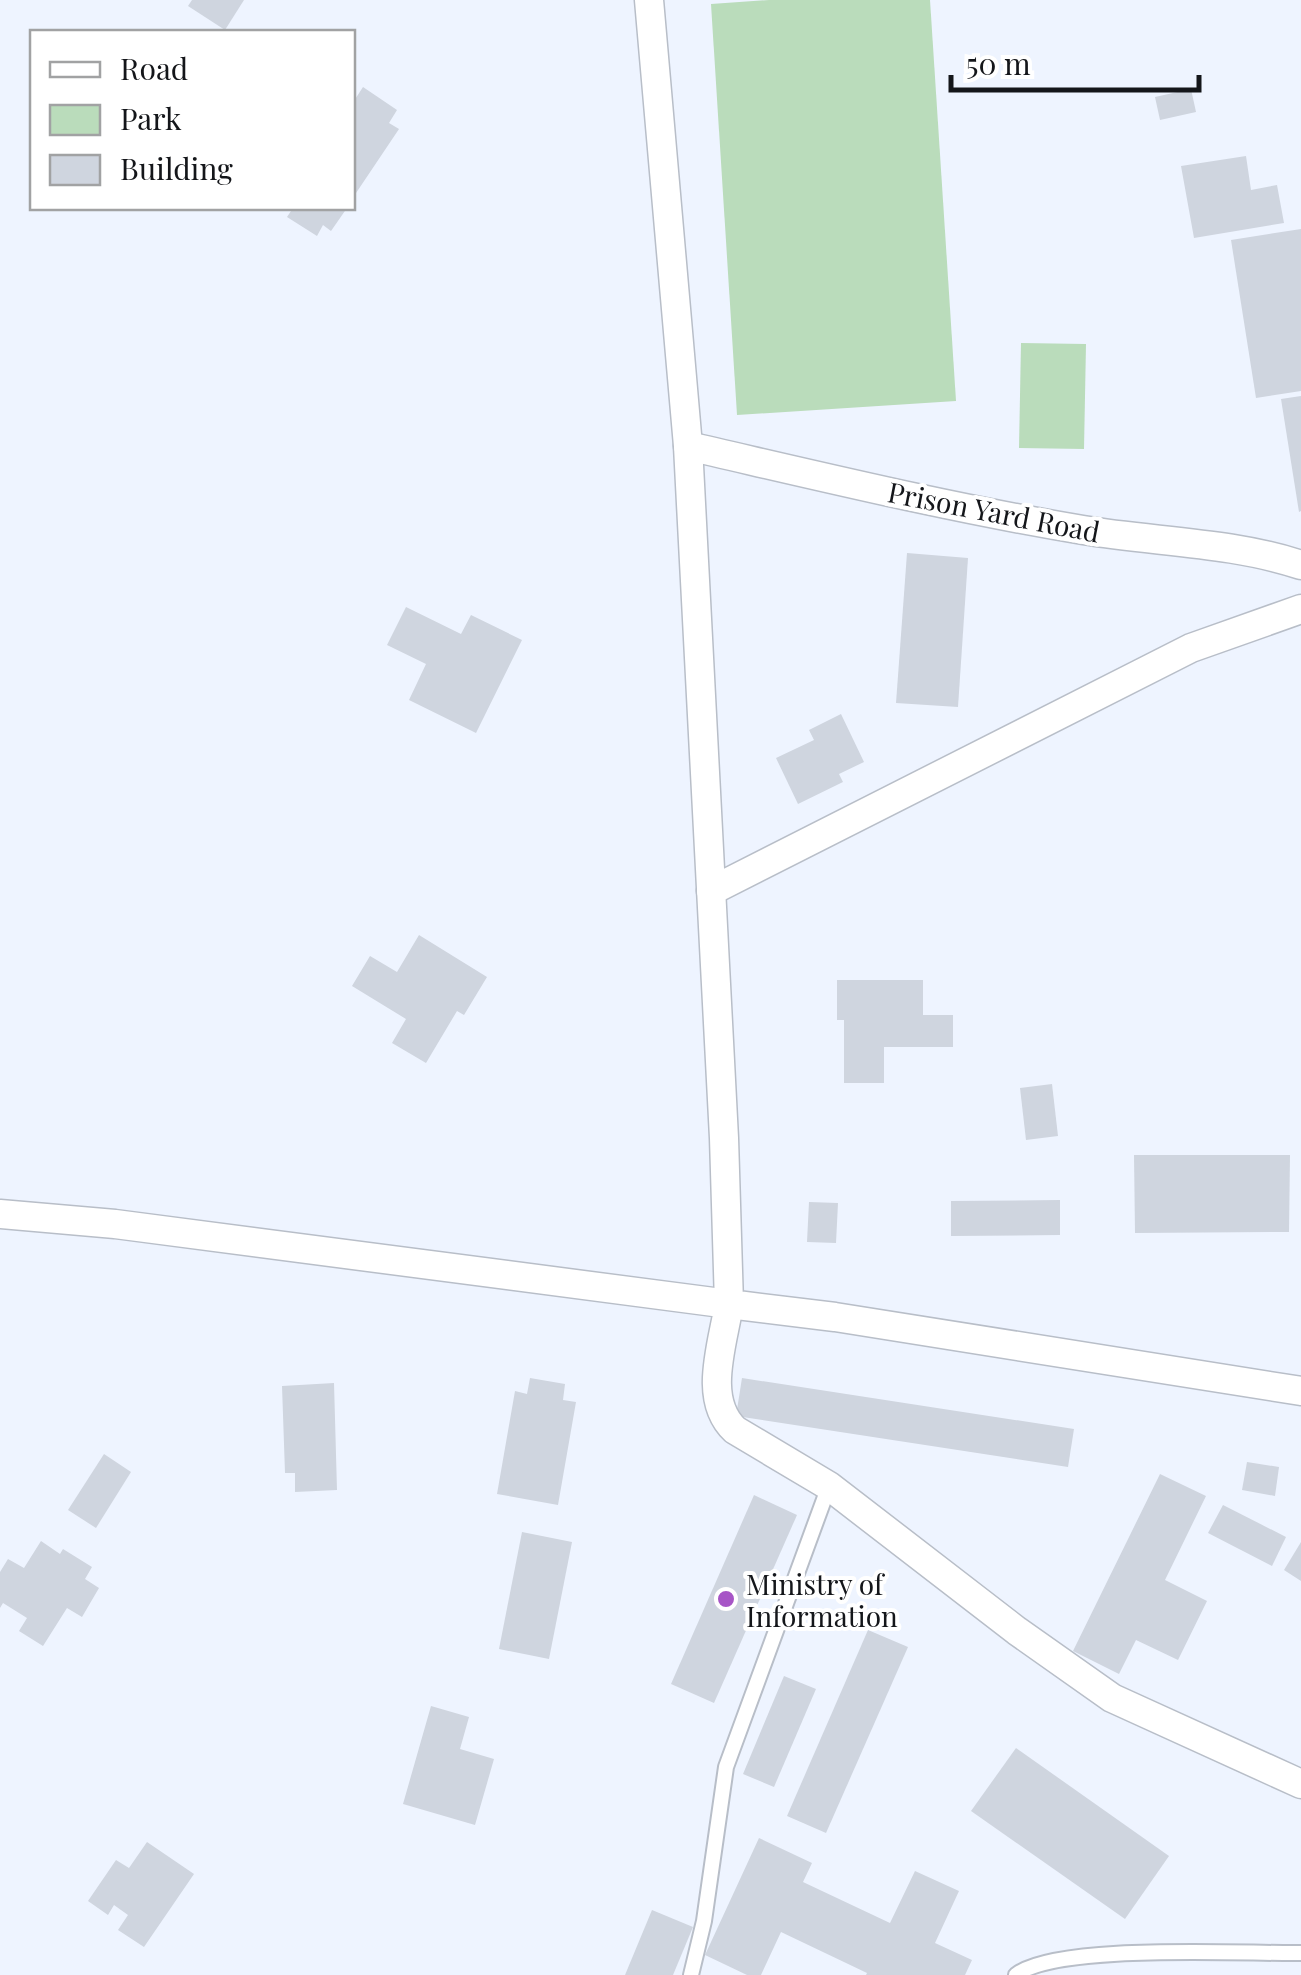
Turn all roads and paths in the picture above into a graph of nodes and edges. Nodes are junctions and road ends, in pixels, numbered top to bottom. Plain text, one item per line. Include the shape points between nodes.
1 (650, 0) edge
2 (688, 446) junction
3 (1301, 565) edge
4 (1301, 610) edge
5 (712, 891) junction
6 (0, 1214) edge
7 (729, 1304) junction
8 (1301, 1391) edge
9 (828, 1486) junction
10 (1301, 1784) edge
11 (1301, 1953) edge
12 (695, 1973) edge
13 (1016, 1975) edge

1 - 2 street
2 - 3 street, Prison Yard Road via 1084,530
2 - 5 street
4 - 5 street via 1191,648
5 - 7 street
6 - 7 street
7 - 8 street
7 - 9 street via 716,1398 723,1419
9 - 10 street via 1112,1698
9 - 12 lane via 726,1767
11 - 13 lane via 1077,1954

